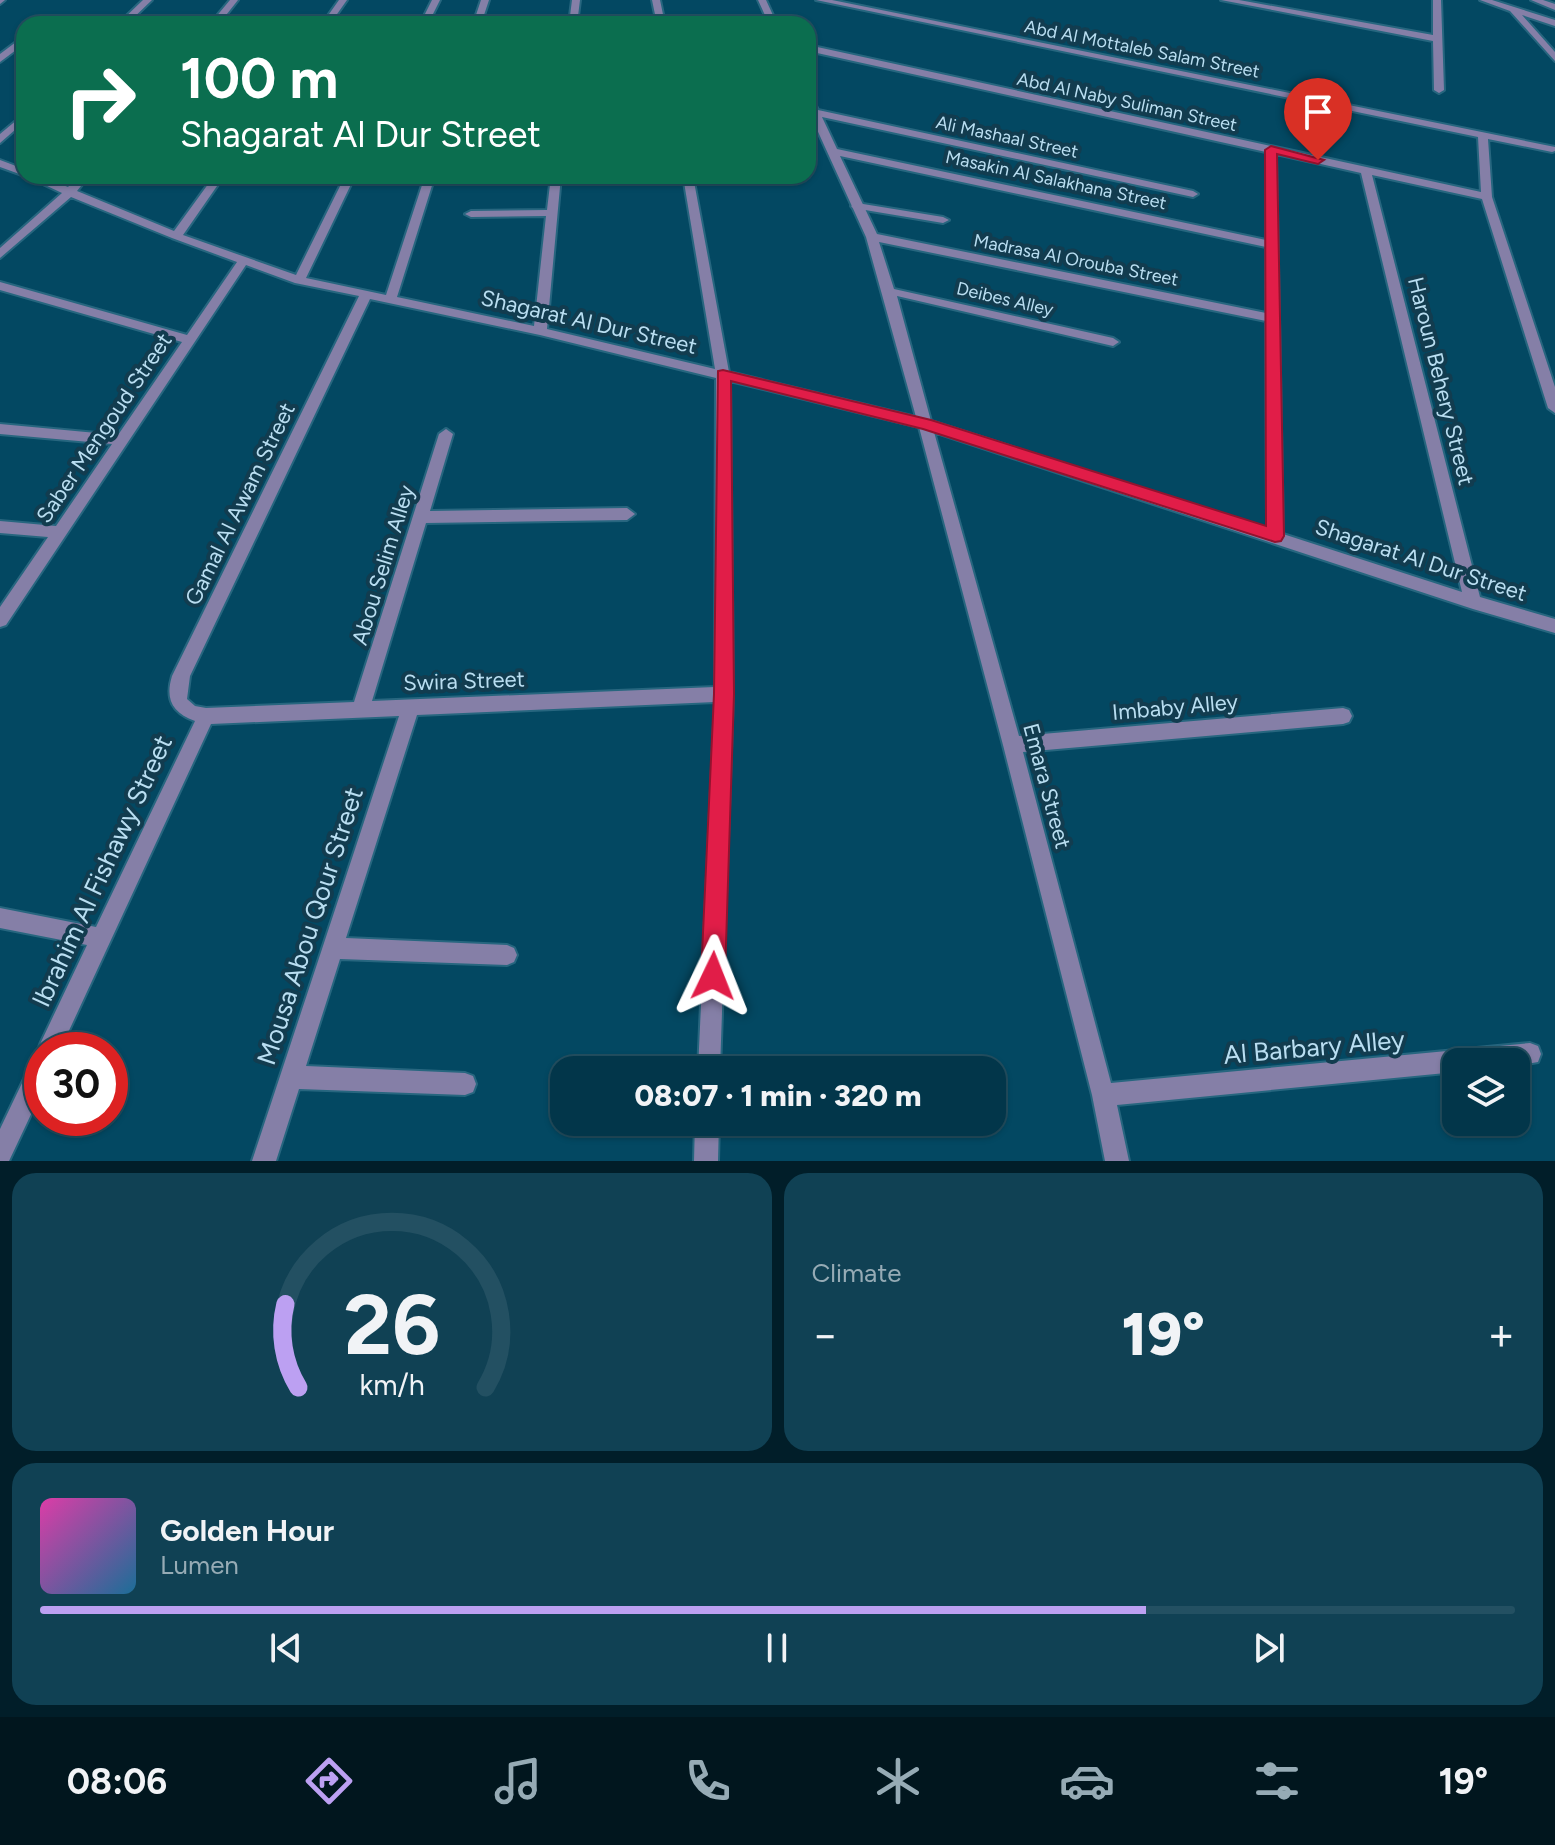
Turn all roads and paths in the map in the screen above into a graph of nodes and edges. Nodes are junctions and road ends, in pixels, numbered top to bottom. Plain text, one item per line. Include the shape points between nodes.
1 (148, 0) edge
2 (234, 0) edge
3 (820, 0) edge
4 (1225, 0) edge
5 (1437, 0) edge
6 (1484, 0) edge
7 (1535, 0) edge
8 (1555, 7) edge
9 (1514, 11) junction
10 (131, 16) edge
11 (221, 16) edge
12 (1555, 23) edge
13 (1438, 39) junction
14 (16, 46) edge
15 (816, 50) edge
16 (1555, 58) edge
17 (0, 59) edge
18 (1439, 90) dead end
19 (816, 112) edge
20 (816, 116) edge
21 (16, 125) edge
22 (1483, 135) junction
23 (0, 140) edge
24 (1552, 149) dead end
25 (1271, 150) junction
26 (832, 151) junction
27 (1366, 171) junction
28 (50, 184) edge
29 (77, 184) edge
30 (213, 184) edge
31 (346, 184) edge
32 (427, 184) edge
33 (555, 184) edge
34 (689, 184) edge
35 (70, 192) junction
36 (1193, 194) dead end
37 (1487, 197) junction
38 (857, 206) junction
39 (552, 213) junction
40 (471, 214) dead end
41 (943, 220) dead end
42 (176, 236) junction
43 (872, 237) junction
44 (1272, 245) junction
45 (0, 254) edge
46 (244, 260) junction
47 (299, 280) junction
48 (0, 286) edge
49 (889, 291) junction
50 (366, 295) junction
51 (390, 301) junction
52 (1273, 318) junction
53 (540, 331) junction
54 (190, 340) junction
55 (1113, 342) dead end
56 (723, 375) junction
57 (1555, 408) edge
58 (926, 424) junction
59 (0, 429) edge
60 (446, 434) dead end
61 (122, 440) junction
62 (627, 514) dead end
63 (421, 517) junction
64 (0, 527) edge
65 (59, 532) junction
66 (1275, 536) junction
67 (1473, 602) junction
68 (0, 620) edge
69 (1555, 626) edge
70 (724, 694) junction
71 (410, 708) junction
72 (361, 709) junction
73 (206, 716) junction
74 (1343, 716) dead end
75 (1012, 745) junction
76 (0, 918) edge
77 (102, 938) junction
78 (332, 948) junction
79 (507, 955) dead end
80 (58, 1032) edge
81 (710, 1056) edge
82 (1442, 1062) edge
83 (291, 1077) junction
84 (465, 1084) dead end
85 (1103, 1095) junction
86 (24, 1104) edge
87 (707, 1136) edge
88 (0, 1155) edge
89 (264, 1161) edge
90 (706, 1161) edge
91 (1117, 1161) edge

1 - 10 street
2 - 11 street
3 - 22 street, Abd Al Mottaleb Salam Street
4 - 13 street
5 - 13 street
6 - 9 street
7 - 8 street
9 - 12 street
9 - 16 street
13 - 18 street
14 - 17 street
15 - 25 street, Abd Al Naby Suliman Street
19 - 36 street, Ali Mashaal Street
20 - 26 street, Emara Street
21 - 23 street
22 - 24 street, Abd Al Mottaleb Salam Street
22 - 37 street
25 - 27 street, Abd Al Naby Suliman Street
25 - 44 street
26 - 38 street, Emara Street
26 - 44 street, Masakin Al Salakhana Street
27 - 37 street, Abd Al Naby Suliman Street
27 - 67 street, Haroun Behery Street
28 - 35 street, Shagarat Al Dur Street
29 - 35 street
30 - 42 street
31 - 47 street
32 - 51 street
33 - 39 street
34 - 56 street
35 - 42 street, Shagarat Al Dur Street
35 - 45 street
37 - 57 street
38 - 41 street
38 - 43 street, Emara Street
39 - 40 street
39 - 53 street
42 - 46 street, Shagarat Al Dur Street
43 - 49 street, Emara Street
43 - 52 street, Madrasa Al Orouba Street
44 - 52 street
46 - 47 street, Shagarat Al Dur Street
46 - 54 street, Saber Mengoud Street
47 - 50 street, Shagarat Al Dur Street
48 - 54 street
49 - 55 street, Deibes Alley
49 - 58 street, Emara Street
50 - 51 street, Shagarat Al Dur Street
50 - 73 street, Gamal Al Awam Street via 175,691 178,705 189,714
51 - 53 street, Shagarat Al Dur Street
52 - 66 street
53 - 56 street, Shagarat Al Dur Street
54 - 61 street, Saber Mengoud Street
56 - 58 street, Shagarat Al Dur Street
56 - 70 street
58 - 66 street, Shagarat Al Dur Street
58 - 75 street, Emara Street
59 - 61 street
60 - 63 street, Abou Selim Alley
61 - 65 street, Saber Mengoud Street
62 - 63 street
63 - 72 street, Abou Selim Alley
64 - 65 street
65 - 68 street, Saber Mengoud Street
66 - 67 street, Shagarat Al Dur Street
67 - 69 street, Shagarat Al Dur Street
70 - 71 street, Swira Street
70 - 81 street
71 - 72 street, Swira Street
71 - 78 street, Mousa Abou Qour Street
72 - 73 street, Swira Street
73 - 77 street, Ibrahim Al Fishawy Street
74 - 75 street, Imbaby Alley
75 - 85 street, Emara Street
76 - 77 street
77 - 80 street, Ibrahim Al Fishawy Street
78 - 79 street
78 - 83 street, Mousa Abou Qour Street
82 - 85 street, Al Barbary Alley
83 - 84 street
83 - 89 street, Mousa Abou Qour Street
85 - 91 street, Emara Street
86 - 88 street
87 - 90 street

